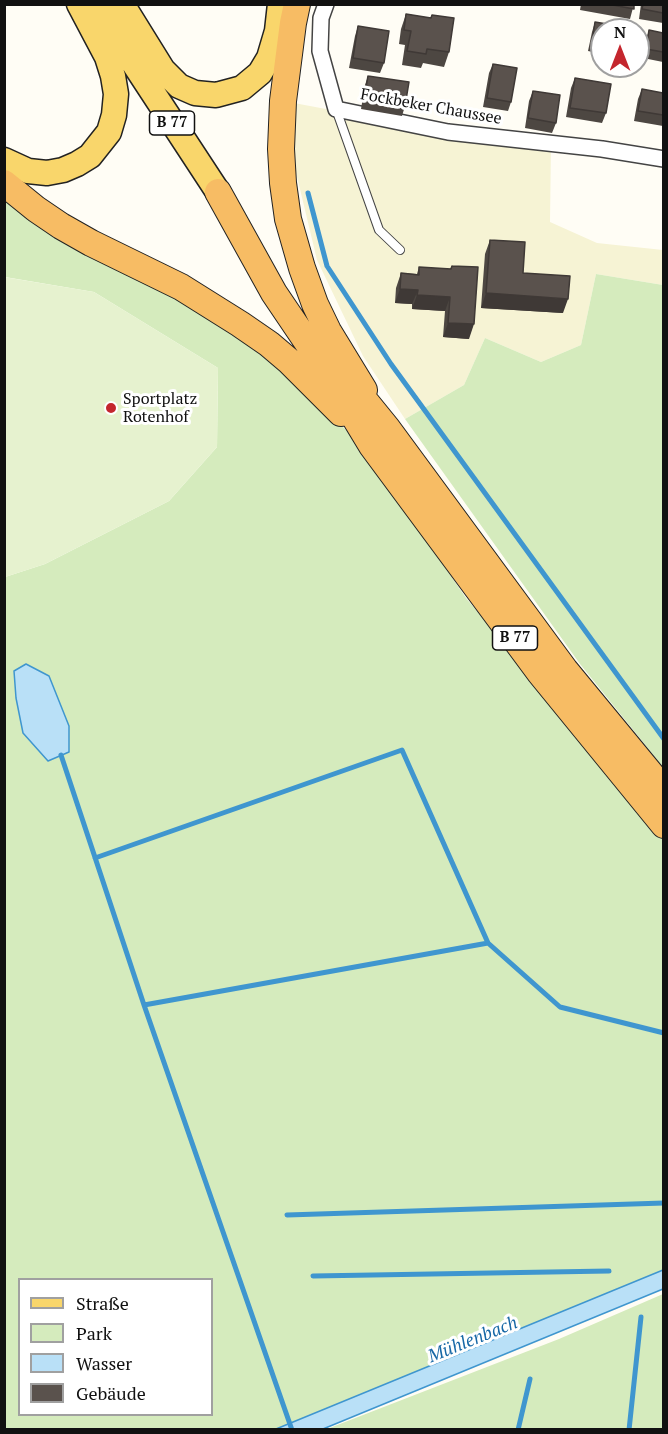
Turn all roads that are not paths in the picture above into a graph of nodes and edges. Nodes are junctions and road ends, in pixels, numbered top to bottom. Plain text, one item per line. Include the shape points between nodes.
1 (79, 4) edge
2 (96, 4) edge
3 (122, 4) edge
4 (280, 4) edge
5 (297, 4) edge
6 (326, 4) edge
7 (336, 109) junction
8 (663, 159) edge
9 (4, 160) edge
10 (4, 183) edge
11 (218, 192) joint
12 (400, 250) dead end
13 (380, 437) junction
14 (663, 790) edge
15 (663, 825) edge

1 - 9 main road via 113,76 115,104 109,132 90,156 63,170 28,171
2 - 11 main road, B 77
3 - 4 main road via 163,70 179,86 195,93 216,95 242,88 260,73 277,31
5 - 13 highway via 281,149 288,219 315,304
6 - 7 street, Fockbeker Chaussee via 321,18 320,51
7 - 8 street, Fockbeker Chaussee via 448,132
7 - 12 lane via 379,230
10 - 13 highway via 62,226 182,287 269,344
11 - 13 highway, B 77 via 274,292 326,370
13 - 14 highway, B 77
13 - 15 highway, B 77 via 540,673

